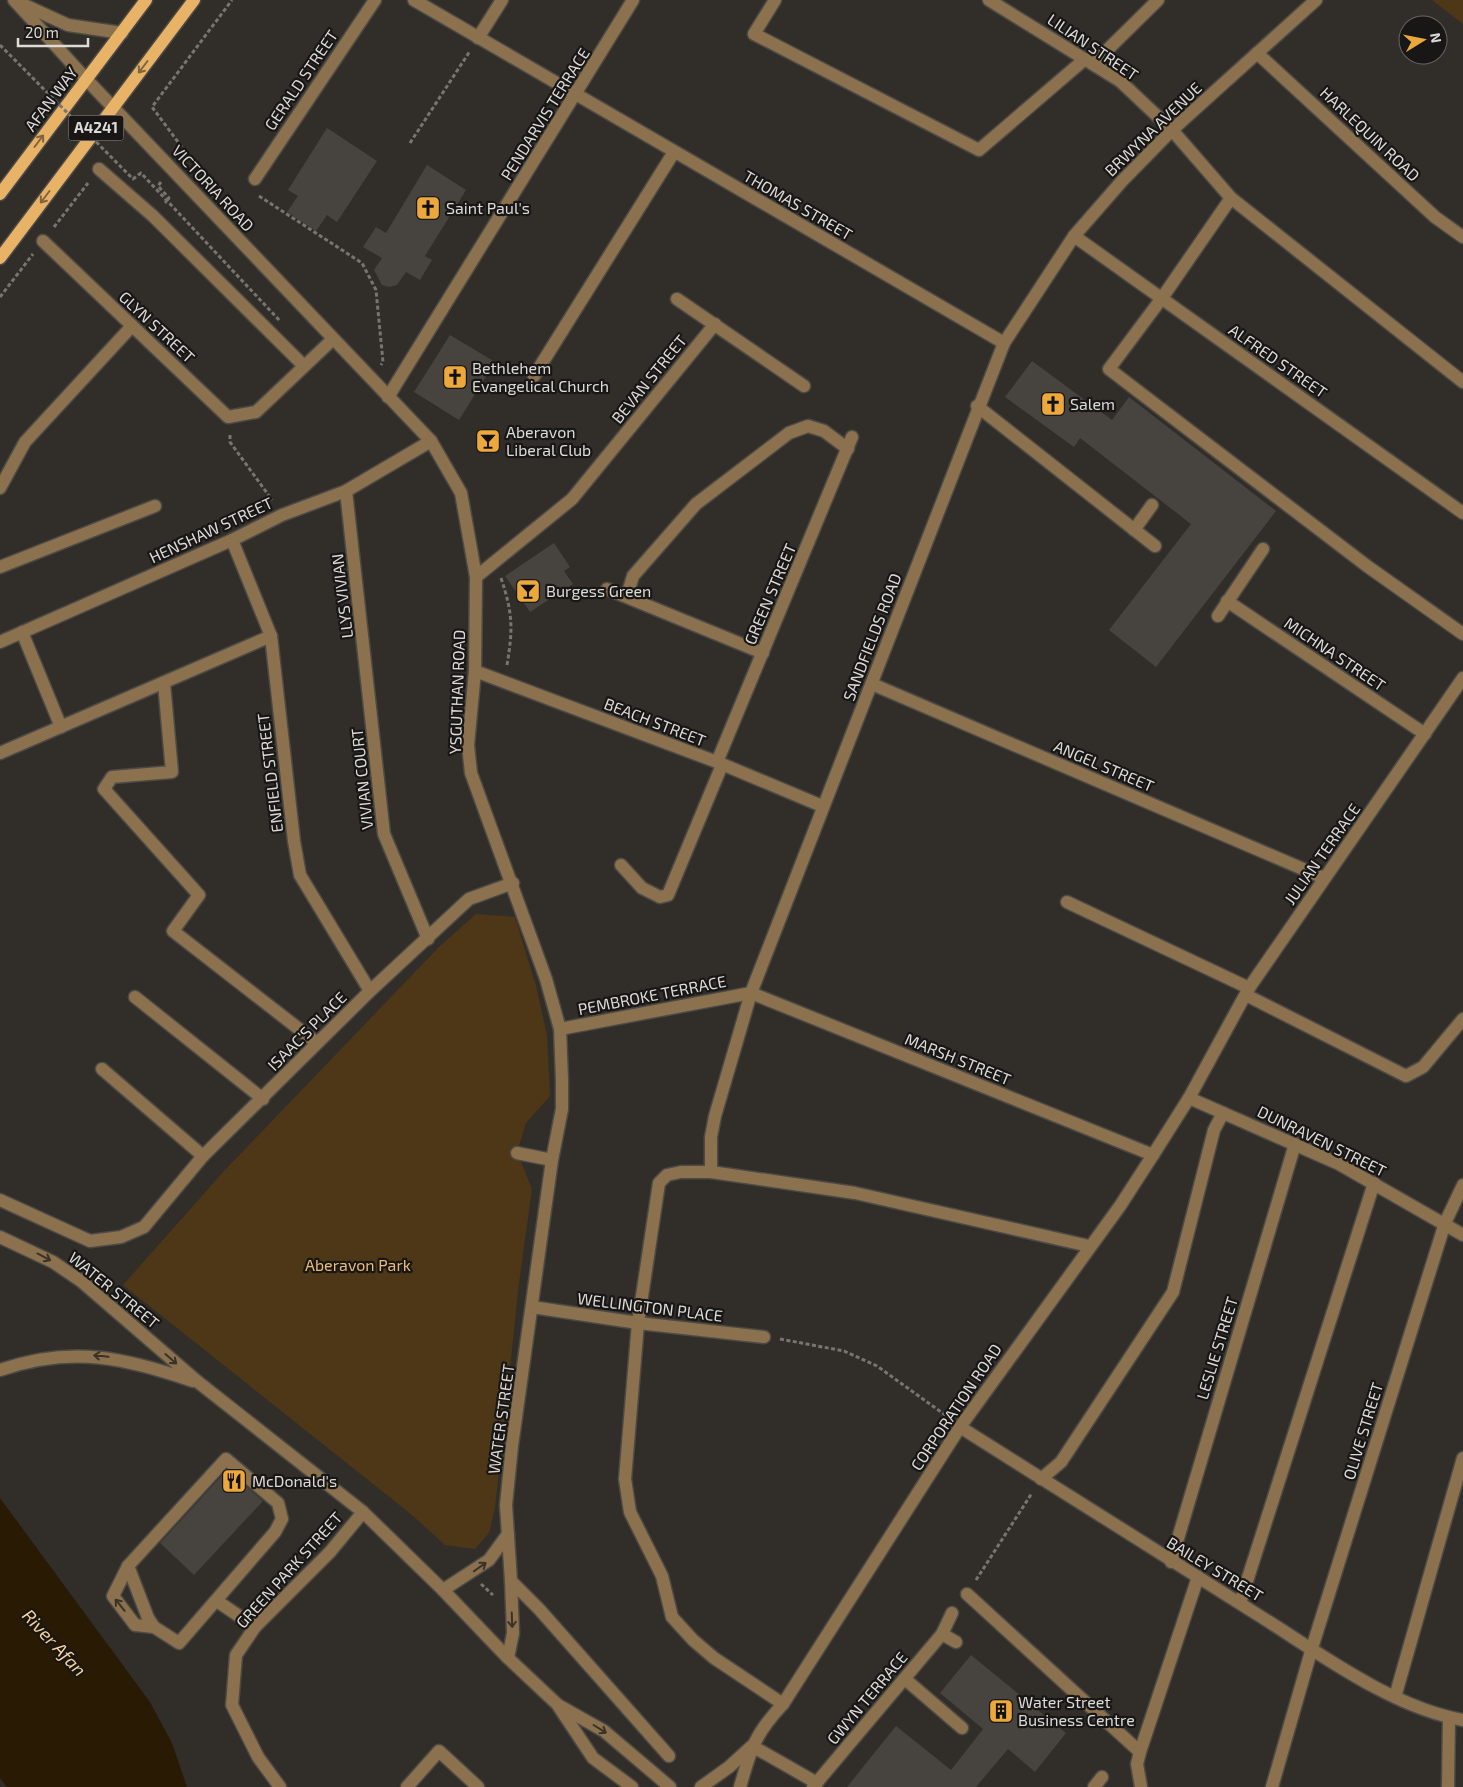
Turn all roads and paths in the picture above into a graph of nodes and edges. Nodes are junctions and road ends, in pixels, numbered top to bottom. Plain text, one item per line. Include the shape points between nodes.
1 (146, 0) edge
2 (194, 0) edge
3 (232, 0) edge
4 (375, 0) edge
5 (414, 0) edge
6 (502, 0) edge
7 (633, 0) edge
8 (775, 0) edge
9 (989, 0) edge
10 (1158, 0) edge
11 (15, 1) edge
12 (1312, 1) edge
13 (122, 33) junction
14 (478, 38) junction
15 (0, 46) edge
16 (1258, 53) junction
17 (1089, 62) junction
18 (86, 78) junction
19 (576, 95) junction
20 (113, 106) junction
21 (1172, 130) junction
22 (410, 143) dead end
23 (674, 152) junction
24 (99, 169) dead end
25 (173, 169) junction
26 (255, 179) joint
27 (0, 194) edge
28 (173, 195) dead end
29 (1231, 198) junction
30 (184, 207) dead end
31 (166, 228) junction
32 (1074, 236) junction
33 (1463, 237) edge
34 (43, 241) dead end
35 (0, 258) edge
36 (1034, 298) joint
37 (1162, 298) junction
38 (677, 299) dead end
39 (280, 320) dead end
40 (715, 324) junction
41 (132, 326) junction
42 (332, 340) junction
43 (1004, 343) junction
44 (304, 366) junction
45 (534, 376) dead end
46 (373, 378) junction
47 (1463, 382) edge
48 (804, 386) dead end
49 (388, 397) junction
50 (977, 406) junction
51 (228, 417) junction
52 (431, 442) junction
53 (0, 488) edge
54 (346, 490) junction
55 (1152, 505) dead end
56 (155, 506) dead end
57 (1463, 513) edge
58 (282, 515) junction
59 (1134, 530) junction
60 (232, 540) junction
61 (1155, 546) dead end
62 (1263, 550) dead end
63 (495, 561) junction
64 (0, 567) edge
65 (476, 577) junction
66 (607, 589) dead end
67 (627, 596) junction
68 (1227, 601) junction
69 (1218, 616) dead end
70 (22, 632) junction
71 (1463, 634) edge
72 (271, 636) junction
73 (0, 642) edge
74 (763, 653) junction
75 (475, 671) junction
76 (1463, 678) edge
77 (504, 682) junction
78 (164, 683) junction
79 (872, 684) junction
80 (370, 697) joint
81 (61, 727) junction
82 (1425, 734) junction
83 (0, 753) edge
84 (719, 764) junction
85 (822, 806) junction
86 (621, 865) dead end
87 (1324, 878) junction
88 (513, 883) junction
89 (1067, 902) dead end
90 (428, 939) junction
91 (370, 991) junction
92 (1247, 991) junction
93 (751, 993) junction
94 (135, 997) dead end
95 (1463, 1019) edge
96 (560, 1029) junction
97 (317, 1043) junction
98 (1213, 1053) joint
99 (102, 1069) dead end
100 (1189, 1098) junction
101 (263, 1099) junction
102 (1223, 1113) junction
103 (1295, 1144) junction
104 (517, 1153) dead end
105 (1153, 1155) junction
106 (203, 1156) junction
107 (552, 1160) junction
108 (711, 1172) junction
109 (1374, 1183) junction
110 (1463, 1185) edge
111 (0, 1200) edge
112 (1445, 1224) junction
113 (1463, 1235) edge
114 (0, 1237) edge
115 (1089, 1246) junction
116 (532, 1307) junction
117 (638, 1323) junction
118 (764, 1337) joint
119 (0, 1370) edge
120 (198, 1382) junction
121 (960, 1427) junction
122 (1463, 1458) edge
123 (1041, 1479) junction
124 (363, 1512) junction
125 (508, 1534) junction
126 (1171, 1562) junction
127 (128, 1566) junction
128 (469, 1574) junction
129 (1198, 1577) junction
130 (511, 1581) junction
131 (443, 1590) junction
132 (967, 1594) joint
133 (217, 1601) junction
134 (1240, 1603) junction
135 (512, 1612) junction
136 (952, 1613) dead end
137 (154, 1627) junction
138 (255, 1627) junction
139 (942, 1634) junction
140 (956, 1642) dead end
141 (1312, 1648) junction
142 (508, 1658) junction
143 (905, 1679) junction
144 (1395, 1697) junction
145 (784, 1704) junction
146 (558, 1705) junction
147 (1449, 1718) junction
148 (1463, 1720) edge
149 (962, 1728) dead end
150 (752, 1746) junction
151 (1140, 1752) junction
152 (669, 1756) dead end
153 (815, 1785) edge
154 (280, 1787) edge
155 (406, 1787) edge
156 (478, 1787) edge
157 (632, 1787) edge
158 (670, 1787) edge
159 (701, 1787) edge
160 (740, 1787) edge
161 (1140, 1787) edge
162 (1272, 1787) edge
163 (1448, 1787) edge

1 - 13 main road, AFAN WAY / A4241
2 -> 20 main road, A4241
3 - 25 path via 152,107 187,154
4 - 26 street, GERALD STREET
5 - 14 street, THOMAS STREET
6 - 14 street
7 - 19 street, PENDARVIS TERRACE
8 - 17 street via 754,34 979,150
9 - 17 street, LILIAN STREET
10 - 17 street
11 - 13 street via 68,25
11 - 18 street, VICTORIA ROAD
12 - 16 street, BRWYNA AVENUE
13 - 18 main road, AFAN WAY / A4241
14 - 19 street, THOMAS STREET
14 - 22 path
15 - 39 path, bridge via 133,179 141,173
16 - 21 street, BRWYNA AVENUE
16 - 33 street, HARLEQUIN ROAD via 1435,217
17 - 21 street, LILIAN STREET via 1120,81
18 - 20 street, VICTORIA ROAD
27 -> 18 main road, AFAN WAY / A4241
19 - 23 street, THOMAS STREET
19 - 49 street, PENDARVIS TERRACE
20 - 25 street, VICTORIA ROAD
20 -> 35 main road, A4241
21 - 29 street, LILIAN STREET
21 - 32 street, BRWYNA AVENUE
23 - 43 street, THOMAS STREET
23 - 45 street
24 - 31 street
25 - 28 path via 161,183
25 - 42 street, VICTORIA ROAD
26 - 46 path via 248,189 362,263 376,290 383,362
29 - 37 street
29 - 47 street, LILIAN STREET
30 - 31 path
31 - 44 street
32 - 36 street, BRWYNA AVENUE
32 - 37 street, ALFRED STREET
34 - 41 street, GLYN STREET
36 - 43 street, SANDFIELDS ROAD
37 - 57 street, ALFRED STREET
37 - 71 street via 1109,369 1367,566
38 - 40 street
40 - 48 street
40 - 63 street, BEVAN STREET via 572,499
41 - 51 street, GLYN STREET
41 - 53 street via 24,442
42 - 44 street
42 - 46 street, VICTORIA ROAD
43 - 50 street, SANDFIELDS ROAD
44 - 51 street via 256,412
46 - 49 street, VICTORIA ROAD
49 - 52 street, YSGUTHAN ROAD
50 - 59 street
50 - 79 street, SANDFIELDS ROAD
51 - 58 path via 230,442
52 - 54 street, HENSHAW STREET
52 - 65 street, YSGUTHAN ROAD via 461,493
54 - 58 street, HENSHAW STREET
54 - 80 street, LLYS VIVIAN
55 - 59 street
56 - 64 street
58 - 60 street, HENSHAW STREET
59 - 61 street
60 - 70 street, HENSHAW STREET
60 - 72 street, ENFIELD STREET
62 - 68 street
63 - 65 street, BEVAN STREET
63 - 77 path via 513,631
65 - 75 street, YSGUTHAN ROAD
66 - 67 street
67 - 74 street
67 - 74 street, GREEN STREET via 634,576 696,504 789,433 808,426 824,431 850,443
68 - 69 street
68 - 82 street, MICHNA STREET
70 - 73 street, HENSHAW STREET
70 - 81 street
72 - 78 street
72 - 91 street, ENFIELD STREET via 300,875
74 - 84 street, GREEN STREET
75 - 77 street, BEACH STREET
75 - 88 street, YSGUTHAN ROAD via 468,744 471,773
76 - 82 street, JULIAN TERRACE
77 - 84 street, BEACH STREET
78 - 81 street
78 - 97 street via 172,772 112,777 104,789 199,895 173,931
79 - 85 street, SANDFIELDS ROAD
79 - 87 street, ANGEL STREET
80 - 90 street, VIVIAN COURT via 384,834
81 - 83 street
82 - 87 street, JULIAN TERRACE
84 - 85 street, BEACH STREET
84 - 86 street, GREEN STREET via 668,895 660,897 642,888
85 - 93 street, SANDFIELDS ROAD
87 - 92 street, JULIAN TERRACE
88 - 90 street, ISAAC'S PLACE via 469,899
88 - 96 street, YSGUTHAN ROAD
89 - 92 street
90 - 91 street, ISAAC'S PLACE
91 - 97 street, ISAAC'S PLACE
92 - 95 street via 1406,1076 1422,1067
92 - 98 street, JULIAN TERRACE
93 - 96 street, PEMBROKE TERRACE
93 - 105 street, MARSH STREET
93 - 108 street, SANDFIELDS ROAD via 715,1116
94 - 101 street
96 - 107 street, WATER STREET via 562,1108
97 - 101 street, ISAAC'S PLACE
98 - 100 street, CORPORATION ROAD
99 - 106 street
100 - 102 street, DUNRAVEN STREET
100 - 105 street, CORPORATION ROAD
101 - 106 street, ISAAC'S PLACE
102 - 103 street, DUNRAVEN STREET
102 - 123 street via 1214,1130 1173,1292 1062,1462
103 - 109 street, DUNRAVEN STREET
103 - 126 street, LESLIE STREET
104 - 107 street
105 - 115 street, CORPORATION ROAD
106 - 111 street, ISAAC'S PLACE via 144,1227 121,1237 90,1241
107 - 116 street, WATER STREET
108 - 115 street via 855,1193
108 - 117 street via 666,1174 659,1183
109 - 112 street, DUNRAVEN STREET
109 - 134 street
110 - 112 street, OLIVE STREET
112 - 113 street, DUNRAVEN STREET
112 - 141 street, OLIVE STREET
114 -> 120 street, WATER STREET via 46,1258 81,1281
115 - 121 street, CORPORATION ROAD
116 - 117 street, WELLINGTON PLACE
116 - 125 street, WATER STREET via 512,1446 506,1505
117 - 118 street, WELLINGTON PLACE
117 - 145 street via 625,1479 630,1512 662,1576 672,1617 714,1658
118 - 121 path via 844,1351 877,1366
120 -> 119 street, WATER STREET via 131,1362 93,1355 30,1361
120 - 124 street, WATER STREET
121 - 123 street, BAILEY STREET
121 - 145 street, CORPORATION ROAD
122 - 144 street
123 - 126 street, BAILEY STREET
123 - 132 path
124 - 131 street, WATER STREET
124 - 138 street, GREEN PARK STREET via 330,1552
128 -> 125 street via 489,1560
125 - 130 street, WATER STREET
126 - 129 street, BAILEY STREET
127 - 133 street via 226,1459 278,1503 282,1519 275,1532
127 - 137 street
137 -> 127 street via 136,1625 113,1596
128 - 131 street
128 - 135 path
129 - 134 street, BAILEY STREET
129 - 151 street
130 - 135 street, WATER STREET
130 - 152 street
131 - 142 street, WATER STREET
132 - 151 street
133 - 137 street via 179,1643
133 - 138 street
134 - 141 street, BAILEY STREET
135 -> 142 street, WATER STREET via 513,1633
136 - 139 street, GWYN TERRACE
138 - 154 street, GREEN PARK STREET via 236,1655 232,1705 258,1757
139 - 140 street
139 - 143 street, GWYN TERRACE
141 - 144 street, BAILEY STREET
141 - 162 street, OLIVE STREET
142 - 146 street, WATER STREET
143 - 149 street
143 - 153 street, GWYN TERRACE
144 - 147 street, BAILEY STREET
145 - 150 street, CORPORATION ROAD via 768,1720
146 - 157 street, WATER STREET via 593,1758
146 -> 158 street, WATER STREET via 604,1731
147 - 148 street, BAILEY STREET
147 - 163 street
150 - 153 street, GWYN TERRACE
150 - 159 street via 729,1768
150 - 160 street, CORPORATION ROAD
151 - 161 street via 1137,1764
155 - 156 street via 439,1750

